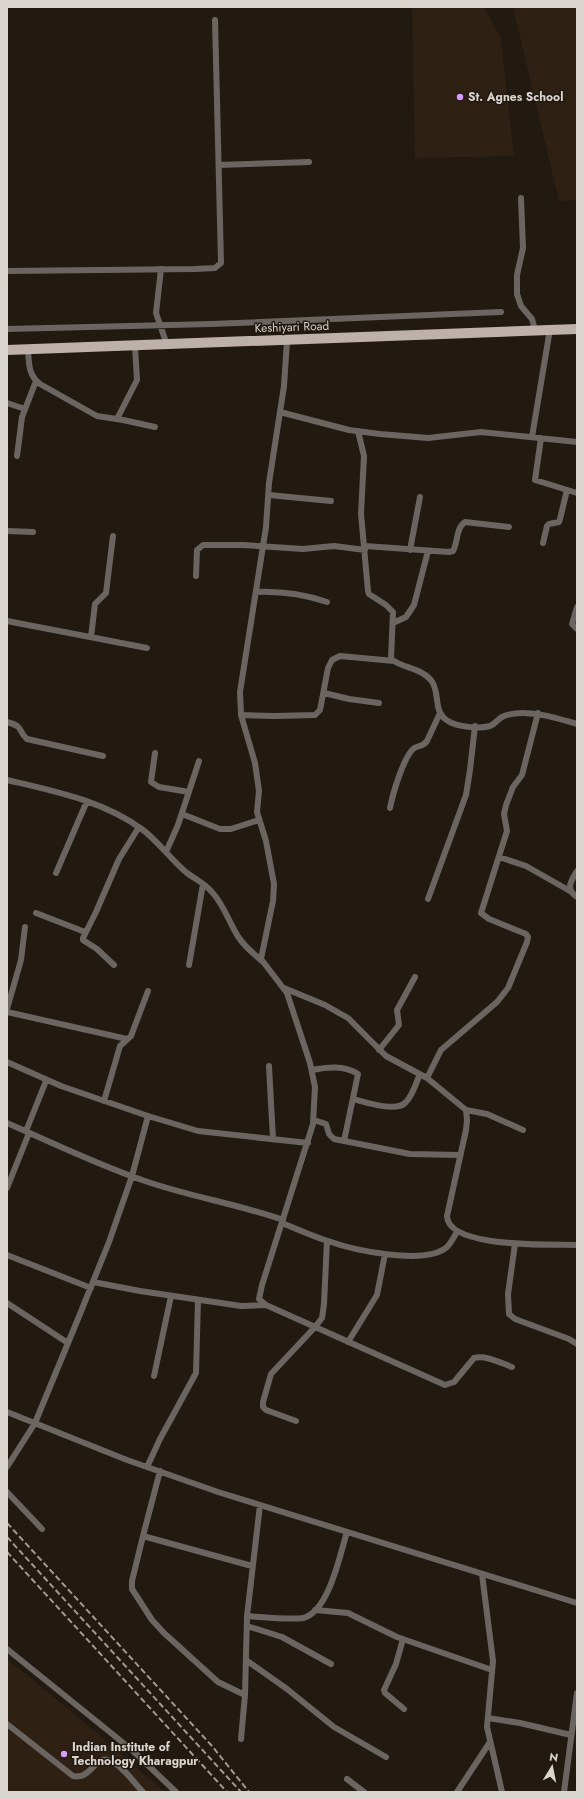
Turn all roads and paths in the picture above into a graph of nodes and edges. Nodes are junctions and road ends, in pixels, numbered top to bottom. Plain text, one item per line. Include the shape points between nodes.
1 (215, 20) dead end
2 (309, 162) dead end
3 (220, 165) junction
4 (521, 198) dead end
5 (161, 269) junction
6 (7, 271) edge
7 (501, 312) dead end
8 (159, 324) junction
9 (7, 329) edge
10 (550, 329) junction
11 (577, 329) edge
12 (535, 330) junction
13 (287, 341) junction
14 (168, 345) junction
15 (135, 346) junction
16 (28, 349) junction
17 (7, 350) edge
18 (36, 381) junction
19 (7, 403) edge
20 (25, 409) junction
21 (280, 412) junction
22 (116, 419) junction
23 (155, 427) dead end
24 (358, 431) junction
25 (532, 437) junction
26 (541, 438) junction
27 (577, 442) edge
28 (17, 456) dead end
29 (567, 490) junction
30 (577, 493) edge
31 (269, 495) junction
32 (420, 497) dead end
33 (331, 501) dead end
34 (508, 527) dead end
35 (7, 531) edge
36 (33, 532) dead end
37 (113, 536) dead end
38 (543, 543) dead end
39 (263, 546) junction
40 (365, 548) junction
41 (410, 550) junction
42 (428, 551) junction
43 (196, 576) dead end
44 (256, 592) junction
45 (327, 602) dead end
46 (577, 607) edge
47 (7, 621) edge
48 (393, 624) junction
49 (577, 630) edge
50 (91, 637) junction
51 (147, 648) dead end
52 (394, 661) junction
53 (324, 693) junction
54 (379, 703) dead end
55 (440, 713) junction
56 (538, 714) junction
57 (241, 715) junction
58 (7, 722) edge
59 (577, 724) edge
60 (475, 726) junction
61 (155, 753) dead end
62 (103, 756) dead end
63 (199, 761) dead end
64 (7, 780) edge
65 (189, 792) junction
66 (86, 801) junction
67 (390, 808) dead end
68 (182, 814) junction
69 (259, 820) junction
70 (139, 827) junction
71 (166, 852) junction
72 (499, 857) junction
73 (577, 871) edge
74 (56, 873) dead end
75 (202, 884) junction
76 (570, 891) junction
77 (577, 897) edge
78 (428, 899) dead end
79 (36, 913) dead end
80 (25, 927) dead end
81 (85, 932) junction
82 (262, 962) junction
83 (114, 965) dead end
84 (189, 965) dead end
85 (415, 977) dead end
86 (10, 988) edge
87 (284, 988) junction
88 (148, 992) dead end
89 (7, 1010) edge
90 (127, 1039) junction
91 (379, 1050) junction
92 (7, 1062) edge
93 (269, 1066) dead end
94 (312, 1070) junction
95 (420, 1074) junction
96 (426, 1078) junction
97 (46, 1081) junction
98 (352, 1099) junction
99 (104, 1101) junction
100 (466, 1110) junction
101 (148, 1116) junction
102 (314, 1120) junction
103 (7, 1123) edge
104 (523, 1130) dead end
105 (27, 1132) junction
106 (273, 1139) junction
107 (344, 1141) junction
108 (308, 1143) junction
109 (460, 1155) junction
110 (132, 1176) junction
111 (7, 1187) edge
112 (283, 1221) junction
113 (457, 1232) junction
114 (328, 1241) junction
115 (515, 1244) junction
116 (577, 1245) edge
117 (385, 1254) junction
118 (7, 1255) edge
119 (92, 1285) junction
120 (171, 1296) junction
121 (198, 1300) junction
122 (7, 1303) edge
123 (266, 1305) junction
124 (315, 1327) junction
125 (348, 1342) junction
126 (68, 1343) junction
127 (577, 1344) edge
128 (512, 1367) dead end
129 (154, 1376) dead end
130 (7, 1412) edge
131 (296, 1421) dead end
132 (35, 1423) junction
133 (7, 1467) edge
134 (147, 1467) junction
135 (160, 1471) junction
136 (7, 1492) edge
137 (260, 1505) junction
138 (42, 1529) dead end
139 (347, 1532) junction
140 (143, 1536) junction
141 (252, 1566) junction
142 (482, 1574) junction
143 (577, 1603) edge
144 (315, 1610) junction
145 (247, 1616) junction
146 (247, 1626) junction
147 (403, 1639) junction
148 (7, 1649) edge
149 (246, 1660) junction
150 (331, 1664) dead end
151 (492, 1670) junction
152 (577, 1693) edge
153 (244, 1694) junction
154 (404, 1709) dead end
155 (488, 1718) junction
156 (7, 1724) edge
157 (571, 1735) junction
158 (241, 1739) dead end
159 (490, 1742) junction
160 (386, 1758) dead end
161 (347, 1779) dead end
162 (143, 1792) edge
163 (176, 1792) edge
164 (364, 1792) edge
165 (457, 1792) edge
166 (502, 1792) edge
167 (564, 1792) edge

1 - 3 street
2 - 3 street
3 - 5 street via 221,263 211,268
4 - 12 street via 523,248 517,275 517,294 521,306 532,319
5 - 6 street
5 - 8 street via 156,313
7 - 8 street
8 - 9 street
8 - 14 street
10 - 11 main road, Keshiyari Road
10 - 12 main road, Keshiyari Road
10 - 25 street
12 - 13 main road, Keshiyari Road
13 - 14 main road, Keshiyari Road
13 - 21 street
14 - 15 main road, Keshiyari Road
15 - 16 main road, Keshiyari Road
15 - 22 street via 137,380
16 - 17 main road, Keshiyari Road
16 - 18 street via 30,369
18 - 20 street
18 - 22 street via 92,415
19 - 20 street
20 - 28 street
21 - 24 street
21 - 31 street
22 - 23 street
24 - 25 street via 428,438 481,432
24 - 40 street via 364,456 361,514
25 - 26 street
26 - 27 street
26 - 29 street via 535,480
29 - 30 street
29 - 38 street via 559,522 548,524
31 - 33 street
31 - 39 street
32 - 41 street
34 - 42 street via 464,522 453,551
35 - 36 street
37 - 50 street via 106,593 95,604
39 - 40 street via 303,549 334,546
39 - 43 street via 203,546 197,550
39 - 44 street
40 - 41 street
40 - 48 street via 368,591 390,608 394,617
41 - 42 street
42 - 48 street via 414,606 406,617
44 - 45 street via 290,592
44 - 57 street via 240,692
46 - 49 street via 572,624
47 - 50 street
48 - 52 street via 390,654
50 - 51 street
52 - 53 street via 336,657 330,663
52 - 55 street via 431,680
53 - 54 street
53 - 57 street via 318,714 312,716
55 - 60 street via 449,722
55 - 67 street via 427,742 413,749 410,754 396,783
56 - 59 street
56 - 60 street via 510,714 489,726
56 - 72 street via 522,775 513,787 506,805 504,814 507,831
57 - 69 street via 255,763
58 - 62 street via 21,728 23,736 27,739
60 - 78 street via 466,795
61 - 65 street via 151,782 159,787
63 - 65 street
64 - 66 street
65 - 68 street
66 - 70 street via 113,812
66 - 74 street
68 - 69 street via 220,829 231,829
68 - 71 street
69 - 82 street via 266,841 274,884
70 - 71 street
70 - 81 street via 119,859
71 - 75 street
72 - 76 street via 526,866
72 - 96 street via 481,913 528,937 502,997 442,1050
73 - 76 street via 569,886
75 - 82 street via 217,899 238,937
75 - 84 street
76 - 77 street
79 - 81 street
80 - 86 street via 21,960
81 - 83 street via 83,940
82 - 87 street
85 - 91 street via 397,1010 399,1025
86 - 89 street
87 - 91 street via 338,1012 359,1028
87 - 94 street
88 - 90 street via 131,1036
89 - 90 street
90 - 99 street via 120,1046
91 - 95 street
92 - 97 street
93 - 106 street
94 - 98 street via 334,1067 356,1073 358,1077
94 - 102 street via 316,1088
95 - 96 street
95 - 98 street via 408,1100 401,1106 386,1106
96 - 100 street
97 - 99 street
97 - 105 street
98 - 107 street
99 - 101 street
100 - 104 street via 487,1114
100 - 109 street via 467,1120
101 - 106 street via 209,1133
101 - 110 street
102 - 107 street via 326,1124 331,1138
102 - 108 street
103 - 105 street
105 - 110 street
105 - 111 street
106 - 108 street
107 - 109 street via 410,1154
108 - 112 street
109 - 113 street via 447,1216 450,1226
110 - 112 street via 174,1190 247,1208
110 - 119 street
112 - 114 street
112 - 123 street via 259,1296
113 - 115 street
113 - 117 street via 446,1248 434,1253 415,1256
114 - 117 street
114 - 124 street via 323,1312
115 - 116 street
115 - 127 street via 508,1314
117 - 125 street via 377,1295
118 - 119 street
119 - 120 street
119 - 126 street
120 - 121 street
120 - 129 street
121 - 123 street via 247,1307
121 - 134 street via 196,1373
122 - 126 street
123 - 124 street
124 - 125 street
124 - 131 street via 271,1374 263,1402 266,1410
125 - 128 street via 445,1385 454,1382 474,1358 479,1357
126 - 132 street
130 - 132 street
132 - 133 street
132 - 134 street
134 - 135 street
135 - 137 street
135 - 140 street
136 - 138 street
137 - 139 street
137 - 141 street
139 - 142 street
139 - 144 street via 332,1582
140 - 141 street
140 - 153 street via 132,1581 135,1594 152,1620 210,1675 226,1687
141 - 145 street
142 - 143 street
142 - 151 street
144 - 145 street via 310,1615 300,1618
144 - 147 street via 348,1613
145 - 146 street
146 - 149 street
146 - 150 street via 282,1638
147 - 151 street
147 - 154 street via 396,1664 384,1690
148 - 163 street via 132,1750
149 - 153 street
149 - 160 street via 334,1727
151 - 155 street
152 - 157 street
153 - 158 street
155 - 157 street
155 - 159 street
156 - 162 street via 73,1776 85,1776 101,1760 106,1759 115,1764
157 - 167 street
159 - 165 street
159 - 166 street
161 - 164 street

